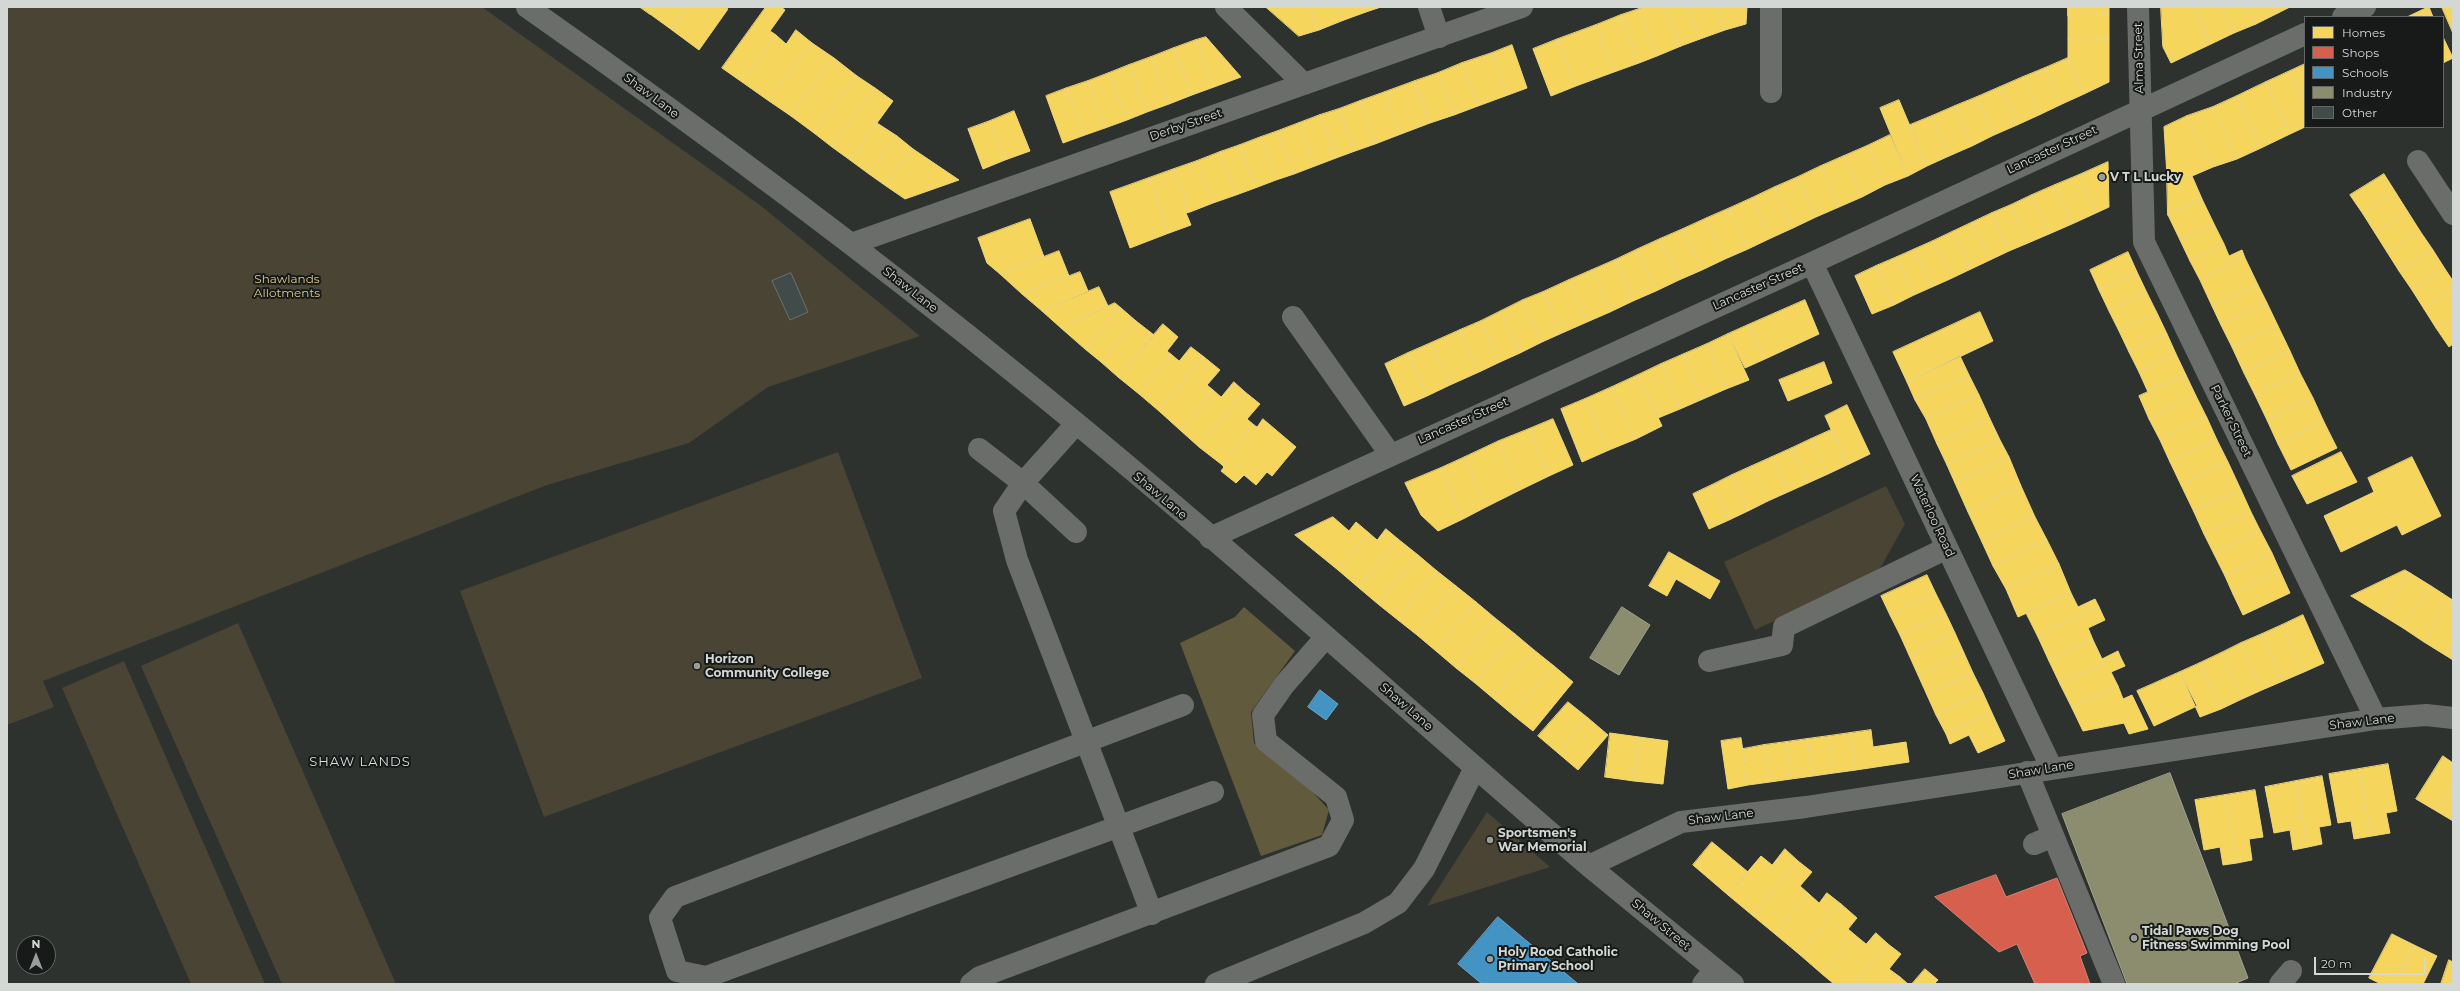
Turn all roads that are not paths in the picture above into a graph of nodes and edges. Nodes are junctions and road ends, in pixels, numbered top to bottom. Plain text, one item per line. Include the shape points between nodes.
1 (528, 7) edge
2 (1226, 7) edge
3 (1429, 7) edge
4 (1522, 7) edge
5 (1772, 7) edge
6 (2138, 7) edge
7 (2365, 7) edge
8 (552, 16) edge
9 (2345, 16) edge
10 (2304, 34) edge
11 (1439, 36) junction
12 (1304, 84) junction
13 (1771, 92) dead end
14 (2139, 109) junction
15 (2418, 161) dead end
16 (2453, 214) edge
17 (851, 244) junction
18 (1812, 263) junction
19 (1293, 317) dead end
20 (1076, 424) junction
21 (979, 449) dead end
22 (1390, 454) junction
23 (1023, 483) junction
24 (1076, 532) dead end
25 (1210, 538) junction
26 (1947, 548) junction
27 (1326, 637) junction
28 (1709, 661) dead end
29 (1183, 705) dead end
30 (2453, 718) edge
31 (2376, 719) junction
32 (1087, 742) junction
33 (1475, 768) junction
34 (2052, 769) junction
35 (2027, 772) junction
36 (1213, 792) dead end
37 (1118, 826) junction
38 (1590, 866) junction
39 (1152, 914) junction
40 (1709, 977) edge
41 (971, 984) edge
42 (1216, 984) edge
43 (1733, 984) edge
44 (2114, 984) edge

1 - 8 street, Shaw Lane
2 - 12 street
3 - 11 street
4 - 11 street, Derby Street
5 - 13 street
6 - 14 street, Alma Street
7 - 9 street
8 - 17 street, Shaw Lane
10 - 14 street, Lancaster Street
11 - 12 street, Derby Street
12 - 17 street, Derby Street
14 - 18 street, Lancaster Street
14 - 31 street, Parker Street via 2144,242
15 - 16 street
17 - 20 street, Shaw Lane
18 - 22 street, Lancaster Street
18 - 26 street, Waterloo Road
19 - 22 street
20 - 23 street
20 - 25 street, Shaw Lane
21 - 23 street
22 - 25 street, Lancaster Street
23 - 24 street
23 - 32 street via 1004,511 1017,560
25 - 27 street, Shaw Lane
26 - 28 street via 1784,627 1782,645
26 - 34 street, Waterloo Road
27 - 33 street, Shaw Lane
27 - 39 street via 1284,685 1263,715 1266,741 1336,797 1343,820 1329,846
29 - 32 street
30 - 31 street, Shaw Lane via 2426,715
31 - 34 street, Shaw Lane
32 - 37 street
32 - 37 street via 675,897 660,918 677,971 706,977
33 - 38 street, Shaw Lane
33 - 42 street via 1424,869 1398,903 1364,923
34 - 35 street, Shaw Lane
35 - 38 street, Shaw Lane via 1806,807 1682,822
35 - 44 street via 2043,840
36 - 37 street
37 - 39 street
38 - 40 street, Shaw Street
39 - 41 street via 980,977
40 - 43 street, Shaw Street

